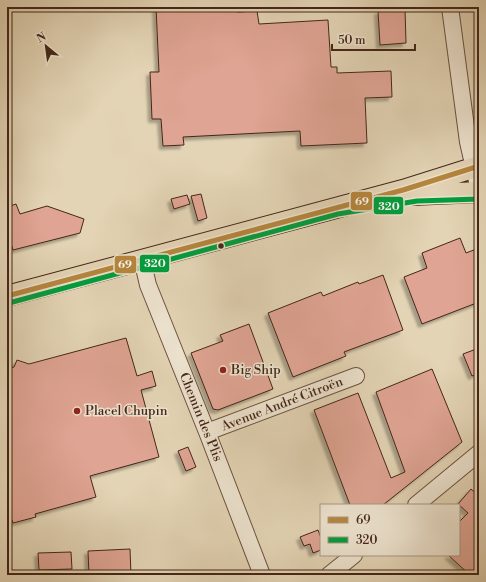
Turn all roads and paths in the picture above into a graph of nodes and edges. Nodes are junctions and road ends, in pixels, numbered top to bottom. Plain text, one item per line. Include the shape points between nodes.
1 (450, 7) edge
2 (476, 167) edge
3 (479, 191) edge
4 (337, 207) junction
5 (142, 259) junction
6 (7, 296) edge
7 (356, 376) dead end
8 (207, 432) junction
9 (479, 453) edge
10 (417, 504) edge
11 (353, 556) edge
12 (262, 575) edge
13 (329, 575) edge

1 - 2 street via 468,142
2 - 3 street
2 - 4 main road
3 - 4 main road via 416,194
4 - 5 main road
5 - 6 main road
5 - 8 street, Chemin des Plis via 148,285
7 - 8 street, Avenue André Citroën
8 - 12 street, Chemin des Plis
9 - 10 street
11 - 13 street

